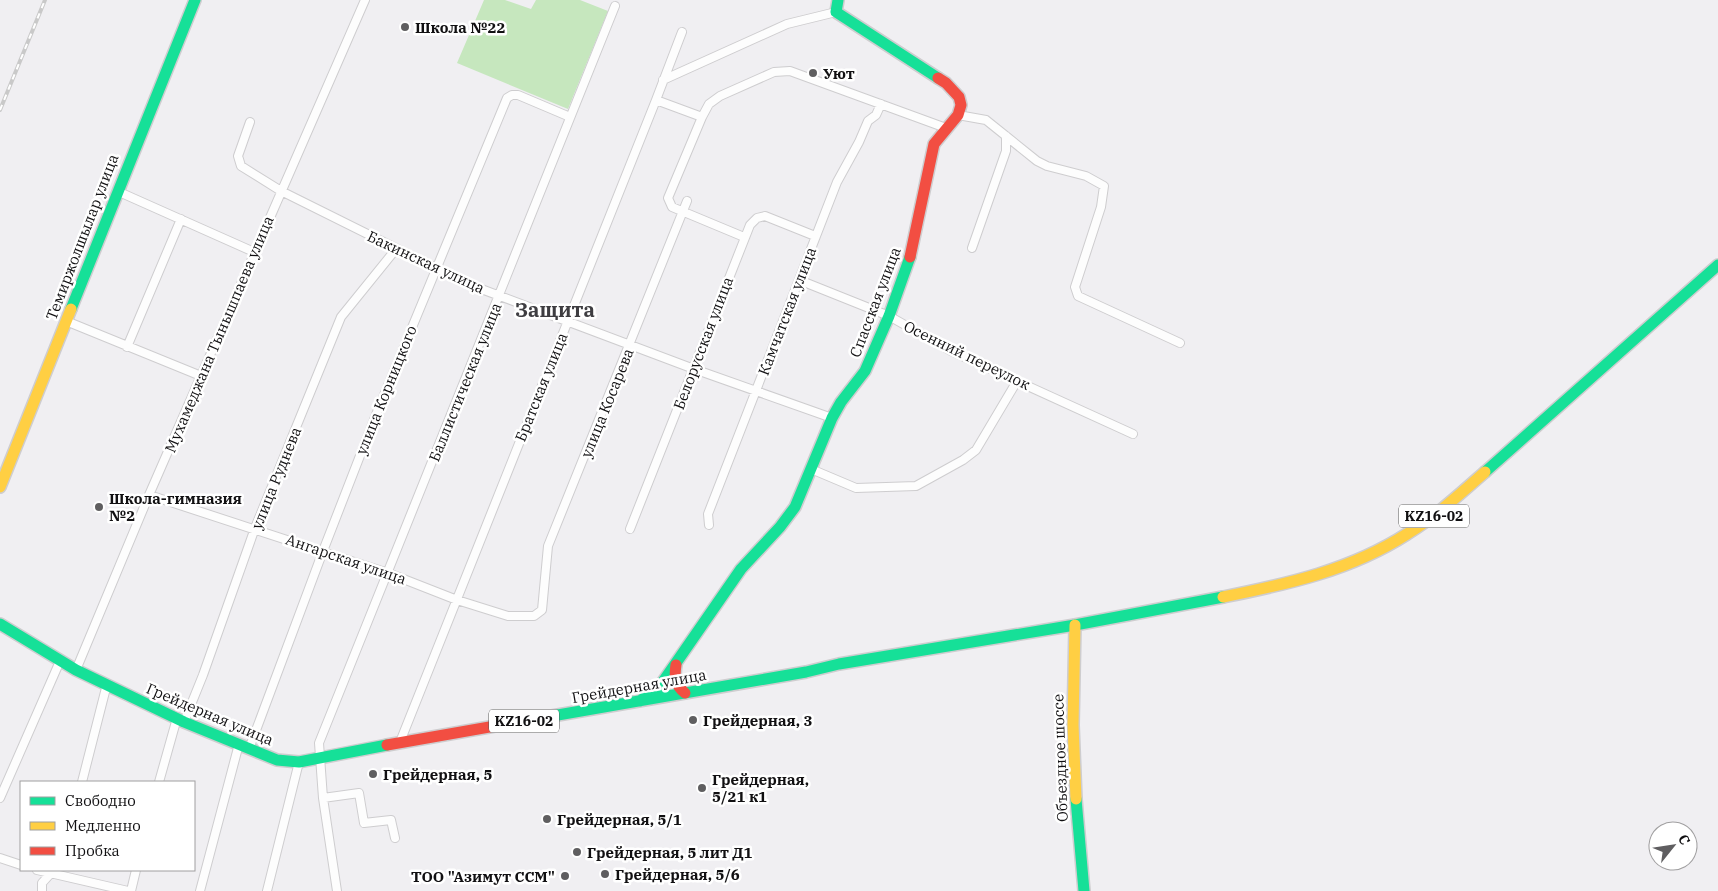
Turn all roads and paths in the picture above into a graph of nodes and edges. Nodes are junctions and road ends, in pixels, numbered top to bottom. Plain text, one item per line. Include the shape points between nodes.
1 (195, 0) edge
2 (365, 0) edge
3 (838, 0) edge
4 (615, 6) dead end
5 (836, 12) junction
6 (682, 32) dead end
7 (663, 80) junction
8 (656, 100) junction
9 (881, 104) junction
10 (958, 115) junction
11 (570, 117) junction
12 (702, 117) junction
13 (250, 122) dead end
14 (946, 128) junction
15 (1006, 136) junction
16 (117, 191) junction
17 (281, 191) junction
18 (687, 201) dead end
19 (683, 213) junction
20 (181, 219) junction
21 (816, 236) junction
22 (744, 237) junction
23 (972, 248) dead end
24 (396, 249) junction
25 (254, 252) junction
26 (1718, 265) edge
27 (437, 268) junction
28 (799, 280) junction
29 (500, 296) junction
30 (889, 316) junction
31 (66, 321) junction
32 (567, 321) junction
33 (1180, 343) dead end
34 (630, 345) junction
35 (127, 346) junction
36 (694, 369) junction
37 (200, 376) junction
38 (1017, 381) junction
39 (756, 390) junction
40 (832, 418) junction
41 (1133, 434) dead end
42 (811, 469) junction
43 (0, 486) edge
44 (149, 495) junction
45 (709, 525) dead end
46 (255, 528) junction
47 (630, 529) dead end
48 (323, 551) junction
49 (388, 572) junction
50 (457, 600) junction
51 (542, 610) joint
52 (0, 624) edge
53 (1075, 625) junction
54 (60, 661) junction
55 (676, 663) junction
56 (76, 670) junction
57 (107, 684) junction
58 (685, 694) junction
59 (640, 701) junction
60 (180, 720) junction
61 (400, 742) junction
62 (244, 746) junction
63 (319, 758) junction
64 (298, 762) junction
65 (82, 781) edge
66 (159, 781) edge
67 (0, 798) edge
68 (323, 798) junction
69 (395, 838) dead end
70 (0, 858) edge
71 (20, 865) edge
72 (136, 871) edge
73 (52, 872) edge
74 (42, 891) edge
75 (129, 891) edge
76 (200, 891) edge
77 (267, 891) edge
78 (337, 891) edge
79 (1084, 891) edge

1 - 16 main road, Темиржолшылар улица
2 - 17 street, Мухамеджана Тынышпаева улица
3 - 5 main road
4 - 11 street, Баллистическая улица
5 - 7 street via 787,24
5 - 10 main road via 946,83 959,97
6 - 7 street, Братская улица
7 - 8 street, Братская улица
8 - 12 street
8 - 32 street, Братская улица
9 - 12 street via 790,71 774,72 720,96 709,104
9 - 14 street
9 - 21 street, Камчатская улица via 876,115 868,121 837,182
10 - 14 main road, Спасская улица
10 - 15 street via 986,120
11 - 27 street, улица Корницкого via 518,95 512,94 507,98
11 - 29 street, Баллистическая улица
12 - 19 street via 668,198 672,207
13 - 17 street, Бакинская улица via 238,156 241,166
14 - 30 main road, Спасская улица via 934,144 908,266
15 - 23 street via 1006,151
15 - 33 street via 1037,161 1086,176 1104,186 1102,207 1075,287 1078,296
16 - 20 street
16 - 31 main road, Темиржолшылар улица
17 - 24 street, Бакинская улица
17 - 25 street, Мухамеджана Тынышпаева улица
18 - 19 street, улица Косарева
19 - 22 street
19 - 34 street, улица Косарева
20 - 25 street
20 - 35 street
21 - 22 street, Белорусская улица via 765,216 757,218
21 - 28 street, Камчатская улица
22 - 36 street, Белорусская улица
24 - 27 street, Бакинская улица
24 - 46 street, улица Руднева via 341,316
25 - 37 street, Мухамеджана Тынышпаева улица
26 - 53 main road, KZ16-02 via 1448,506 1403,538 1353,562 1306,579
27 - 29 street, Бакинская улица
27 - 48 street, улица Корницкого via 376,412
28 - 30 street, Осенний переулок
28 - 39 street, Камчатская улица
29 - 32 street, Бакинская улица
29 - 49 street, Баллистическая улица
30 - 38 street, Осенний переулок via 951,351
30 - 40 main road, Спасская улица via 865,371
31 - 35 street
31 - 43 main road, Темиржолшылар улица
32 - 34 street, Бакинская улица
32 - 50 street, Братская улица
34 - 36 street, Бакинская улица
34 - 51 street, улица Косарева via 548,546
35 - 37 street
36 - 39 street, Бакинская улица
36 - 47 street, Белорусская улица
37 - 44 street, Мухамеджана Тынышпаева улица
38 - 41 street, Осенний переулок
38 - 42 street via 976,450 916,486 856,488
39 - 40 street, Бакинская улица
39 - 45 street, Камчатская улица via 708,514
40 - 42 main road, Спасская улица
42 - 55 main road, Спасская улица via 795,507 741,569
44 - 46 street, Ангарская улица
44 - 56 street, Мухамеджана Тынышпаева улица
46 - 48 street, Ангарская улица
46 - 60 street, улица Руднева via 203,675
48 - 49 street, Ангарская улица
48 - 62 street, улица Корницкого
49 - 50 street, Ангарская улица
49 - 63 street, Баллистическая улица via 319,743
50 - 51 street, Ангарская улица via 508,616 534,616
50 - 61 street, Братская улица
52 - 54 main road, Грейдерная улица / KZ16-02
53 - 58 main road, Грейдерная улица / KZ16-02 via 839,664
53 - 79 main road, Объездное шоссе via 1074,783
54 - 56 main road, Грейдерная улица / KZ16-02
54 - 67 street
55 - 58 main road via 675,680
55 - 59 main road, Спасская улица via 660,686
56 - 57 main road, Грейдерная улица / KZ16-02
57 - 60 main road, Грейдерная улица / KZ16-02
57 - 65 street
58 - 59 main road, Грейдерная улица / KZ16-02
59 - 61 main road, Грейдерная улица / KZ16-02
60 - 62 main road, Грейдерная улица / KZ16-02
60 - 66 street, улица Руднева
61 - 63 main road, Грейдерная улица / KZ16-02
62 - 64 main road, Грейдерная улица / KZ16-02 via 277,760
62 - 76 street, улица Корницкого
63 - 64 main road, Грейдерная улица / KZ16-02
63 - 68 street, Баллистическая улица
64 - 77 street
68 - 69 street via 359,793 364,823 392,820
68 - 78 street, Баллистическая улица
70 - 71 street
72 - 75 street
73 - 74 street via 42,883
73 - 75 street

